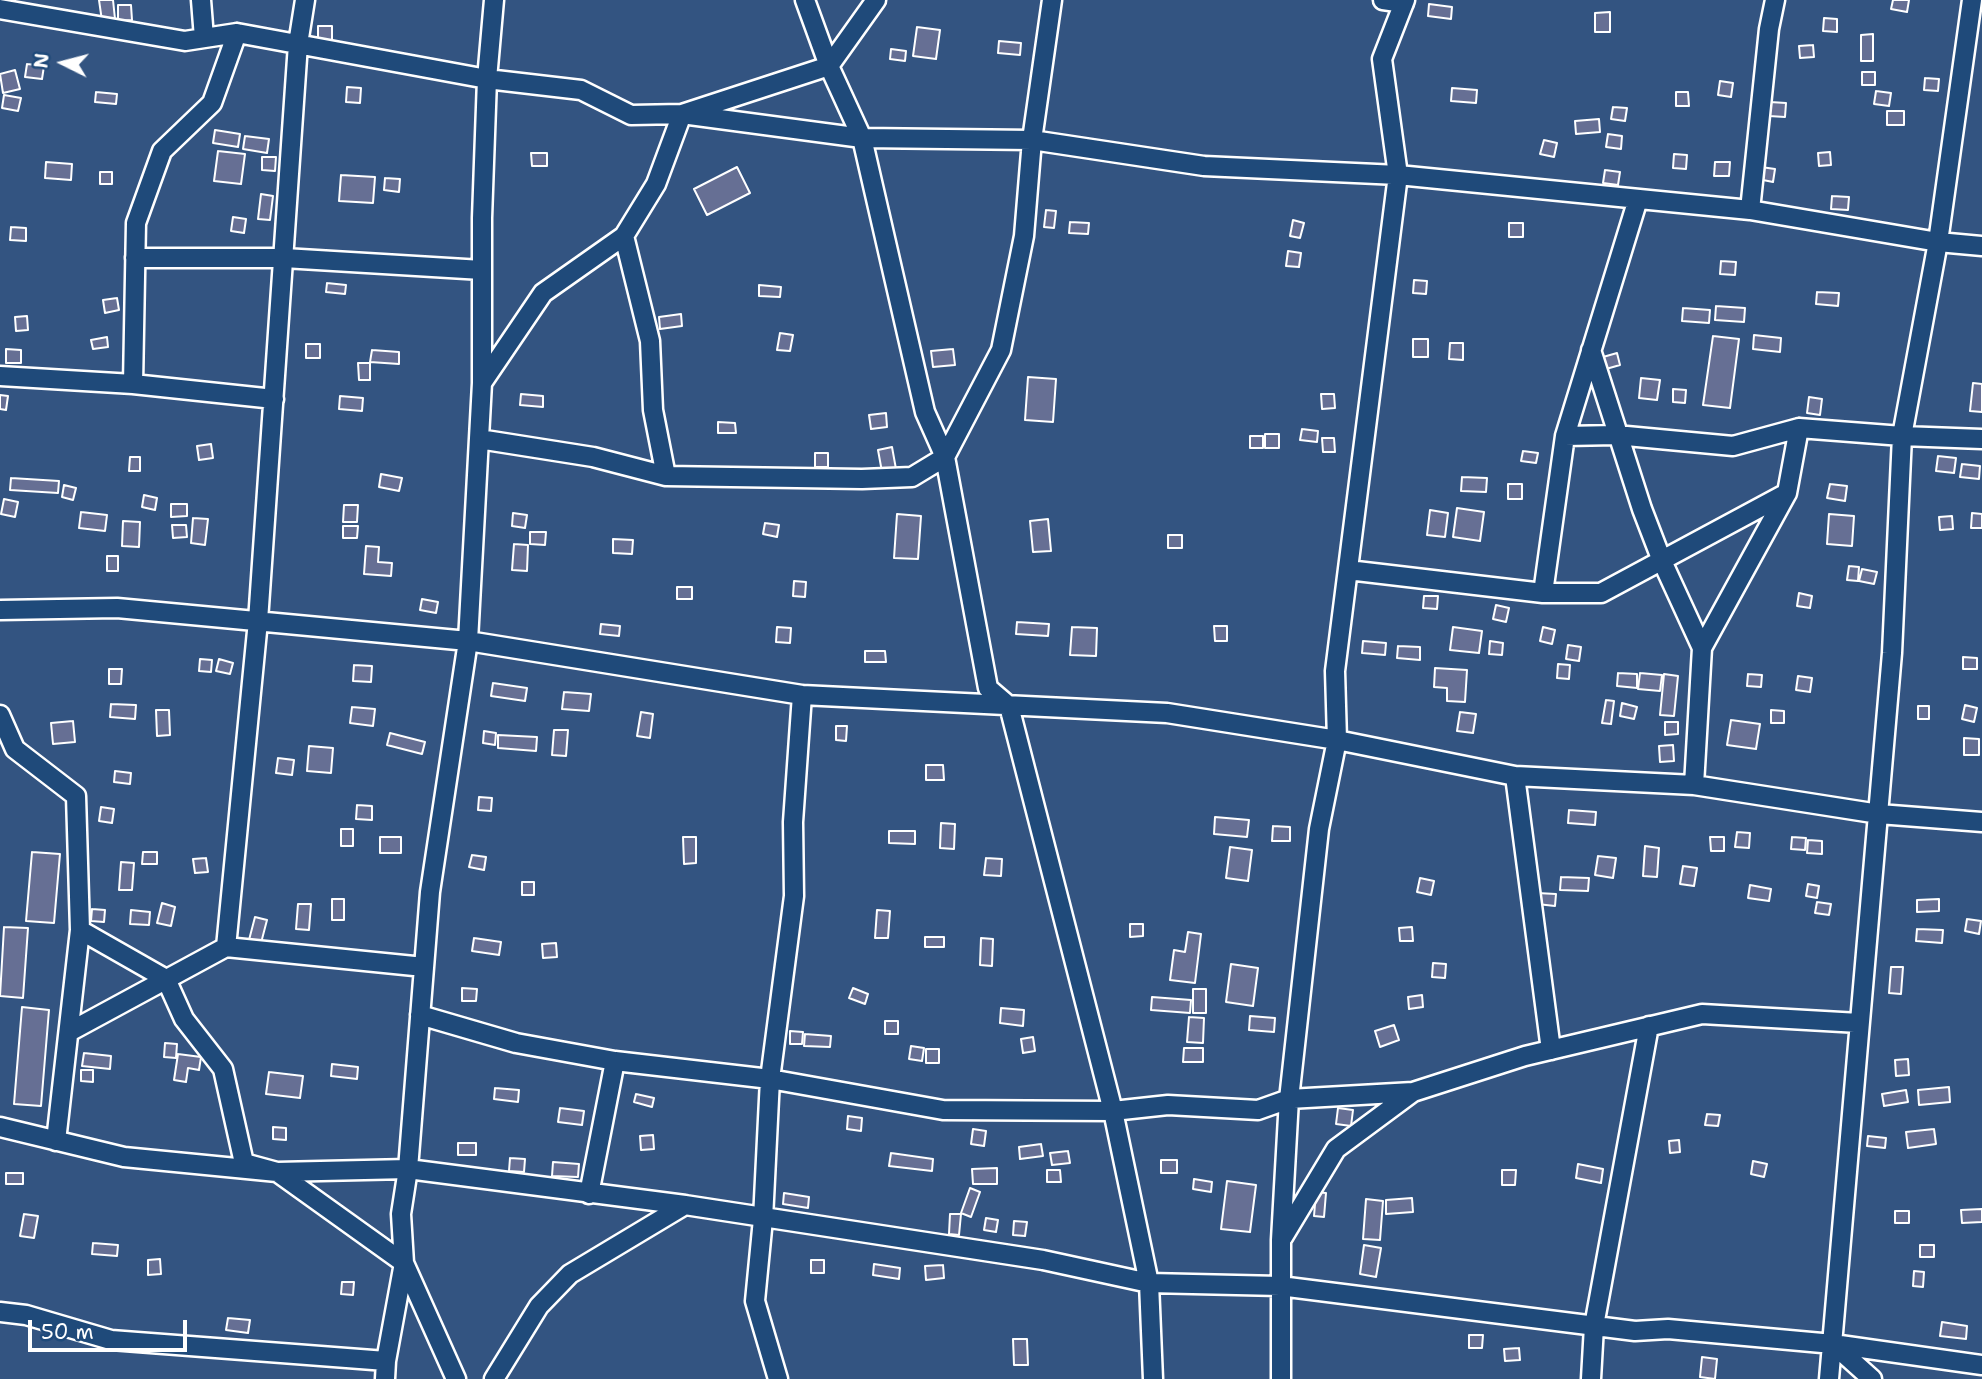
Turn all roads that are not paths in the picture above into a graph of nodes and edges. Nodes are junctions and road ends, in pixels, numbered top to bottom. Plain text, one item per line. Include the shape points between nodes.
1 (201, 0) edge
2 (304, 0) edge
3 (494, 0) edge
4 (805, 0) edge
5 (876, 0) edge
6 (1052, 0) edge
7 (1383, 0) edge
8 (1775, 0) edge
9 (1972, 0) edge
10 (1404, 2) edge
11 (0, 9) edge
12 (237, 33) junction
13 (204, 38) junction
14 (298, 44) junction
15 (829, 66) junction
16 (487, 79) junction
17 (682, 114) junction
18 (862, 138) junction
19 (1032, 140) junction
20 (1398, 175) junction
21 (1638, 199) junction
22 (1750, 210) junction
23 (624, 236) junction
24 (1938, 242) junction
25 (1982, 246) edge
26 (135, 258) junction
27 (284, 258) junction
28 (482, 270) junction
29 (1591, 349) junction
30 (0, 376) edge
31 (482, 383) junction
32 (133, 384) junction
33 (274, 399) junction
34 (1799, 428) junction
35 (1616, 435) junction
36 (1565, 436) junction
37 (1902, 436) junction
38 (479, 439) junction
39 (1982, 439) edge
40 (945, 457) junction
41 (666, 476) junction
42 (1787, 493) junction
43 (1661, 561) junction
44 (1348, 570) junction
45 (1543, 593) junction
46 (0, 610) edge
47 (258, 621) junction
48 (468, 641) junction
49 (1702, 648) junction
50 (802, 695) junction
51 (1009, 706) junction
52 (0, 715) edge
53 (1337, 740) junction
54 (1515, 776) junction
55 (1694, 785) junction
56 (1879, 814) junction
57 (1982, 822) edge
58 (80, 930) junction
59 (226, 947) junction
60 (424, 967) junction
61 (166, 979) junction
62 (420, 1015) junction
63 (1859, 1023) junction
64 (1648, 1026) junction
65 (69, 1031) junction
66 (1551, 1050) junction
67 (615, 1062) junction
68 (770, 1079) junction
69 (1413, 1091) junction
70 (1289, 1098) junction
71 (1113, 1111) junction
72 (0, 1127) edge
73 (56, 1141) junction
74 (408, 1169) junction
75 (277, 1172) junction
76 (589, 1194) junction
77 (685, 1205) junction
78 (763, 1219) junction
79 (1281, 1240) junction
80 (404, 1263) junction
81 (1149, 1283) junction
82 (1280, 1286) junction
83 (0, 1312) edge
84 (1594, 1326) junction
85 (1833, 1344) junction
86 (1982, 1366) edge
87 (385, 1370) edge
88 (457, 1379) edge
89 (494, 1379) edge
90 (778, 1379) edge
91 (1153, 1379) edge
92 (1281, 1379) edge
93 (1591, 1379) edge
94 (1829, 1379) edge
95 (1872, 1379) edge

1 - 13 street
2 - 14 street
3 - 16 street
4 - 15 street
5 - 15 street
6 - 19 street
7 - 10 street
8 - 22 street
9 - 24 street
10 - 20 street via 1382,59
11 - 13 street via 185,41
12 - 13 street
12 - 14 street
12 - 26 street via 212,103 162,152 136,223
14 - 16 street
14 - 27 street
15 - 17 street
15 - 18 street
16 - 17 street via 581,90 631,115
16 - 28 street
17 - 18 street
17 - 23 street via 656,184
18 - 19 street
18 - 40 street via 925,412
19 - 20 street via 1204,166
19 - 40 street via 1024,236 1001,350
20 - 21 street
20 - 44 street
21 - 22 street
21 - 29 street
22 - 24 street
23 - 31 street via 543,293
23 - 41 street via 650,341 653,410
24 - 25 street
24 - 37 street
26 - 27 street
26 - 32 street
27 - 28 street
27 - 33 street
28 - 31 street
29 - 35 street
29 - 36 street
30 - 32 street
31 - 38 street
32 - 33 street
33 - 47 street
34 - 35 street via 1733,446
34 - 37 street
34 - 42 street
35 - 36 street
35 - 43 street
36 - 45 street
37 - 39 street
37 - 56 street
38 - 41 street via 593,457
38 - 48 street
40 - 41 street via 912,477
40 - 51 street via 988,688
42 - 43 street
42 - 49 street
43 - 45 street via 1601,593
43 - 49 street
44 - 45 street
44 - 53 street via 1335,671
46 - 47 street via 117,608
47 - 48 street
47 - 59 street
48 - 50 street
48 - 60 street via 429,892
49 - 55 street
50 - 51 street
50 - 68 street via 793,822 794,896
51 - 53 street via 1167,713
51 - 71 street
52 - 58 street via 15,749 76,796
53 - 54 street
53 - 70 street via 1319,829
54 - 55 street
54 - 66 street
55 - 56 street
56 - 57 street
56 - 63 street
58 - 61 street
58 - 65 street
59 - 60 street
59 - 61 street
60 - 62 street
61 - 65 street
61 - 75 street via 184,1019 223,1069 244,1163
62 - 67 street via 516,1043
62 - 74 street
63 - 64 street via 1702,1014
63 - 85 street
64 - 66 street
64 - 84 street
65 - 73 street
66 - 69 street
67 - 68 street
67 - 76 street
68 - 71 street via 943,1110
68 - 78 street
69 - 70 street
69 - 79 street via 1336,1149
70 - 71 street via 1258,1110 1168,1104
70 - 79 street
71 - 81 street
72 - 73 street
73 - 75 street via 124,1157
74 - 75 street
74 - 76 street
74 - 80 street via 401,1213
75 - 80 street
76 - 77 street
77 - 78 street
77 - 89 street via 570,1274 538,1306
78 - 81 street via 1043,1260
78 - 90 street via 755,1301
79 - 82 street
80 - 87 street
80 - 88 street
81 - 82 street
81 - 91 street
82 - 84 street
82 - 92 street
83 - 87 street via 111,1340
84 - 85 street
84 - 93 street
85 - 86 street
85 - 94 street
85 - 95 street

